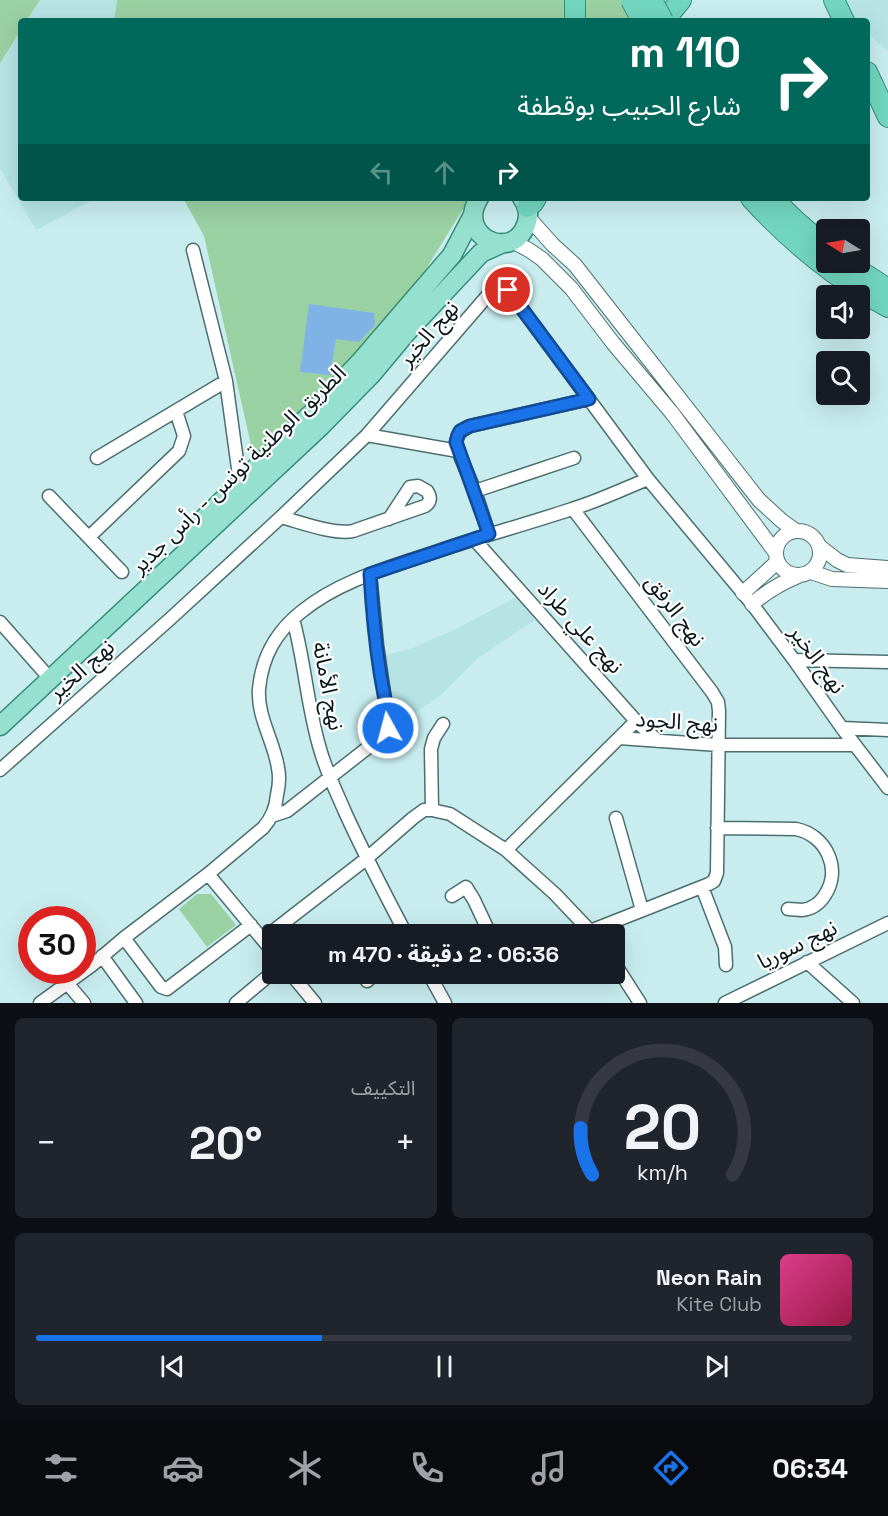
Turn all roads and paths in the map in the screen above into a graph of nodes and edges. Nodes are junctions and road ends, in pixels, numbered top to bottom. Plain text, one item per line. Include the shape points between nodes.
1 (575, 0) edge
2 (631, 0) edge
3 (653, 0) edge
4 (672, 0) edge
5 (681, 0) edge
6 (824, 0) edge
7 (834, 0) edge
8 (575, 18) edge
9 (638, 18) edge
10 (640, 18) edge
11 (658, 18) edge
12 (662, 18) edge
13 (666, 18) edge
14 (831, 18) edge
15 (843, 18) edge
16 (870, 78) edge
17 (888, 117) edge
18 (739, 201) edge
19 (755, 201) edge
20 (775, 201) edge
21 (528, 204) edge
22 (476, 206) edge
23 (508, 242) junction
24 (816, 247) edge
25 (816, 249) edge
26 (193, 250) dead end
27 (816, 250) edge
28 (839, 273) edge
29 (863, 273) edge
30 (888, 289) edge
31 (888, 307) edge
32 (226, 381) junction
33 (589, 399) junction
34 (176, 411) junction
35 (367, 435) junction
36 (458, 451) junction
37 (97, 458) dead end
38 (574, 458) dead end
39 (648, 479) junction
40 (240, 483) junction
41 (475, 491) junction
42 (49, 496) dead end
43 (573, 509) junction
44 (281, 517) junction
45 (389, 519) dead end
46 (796, 531) junction
47 (489, 534) junction
48 (88, 537) junction
49 (474, 539) junction
50 (819, 546) junction
51 (776, 558) junction
52 (881, 568) edge
53 (122, 572) dead end
54 (370, 574) junction
55 (804, 574) junction
56 (888, 581) edge
57 (747, 599) junction
58 (293, 619) junction
59 (0, 622) edge
60 (794, 660) junction
61 (888, 662) edge
62 (45, 674) junction
63 (0, 714) edge
64 (636, 721) junction
65 (443, 724) dead end
66 (0, 726) edge
67 (842, 728) junction
68 (888, 730) edge
69 (620, 738) junction
70 (658, 741) junction
71 (718, 745) junction
72 (855, 746) junction
73 (0, 770) edge
74 (329, 778) junction
75 (888, 788) edge
76 (432, 810) junction
77 (272, 816) junction
78 (616, 818) dead end
79 (717, 828) junction
80 (506, 850) junction
81 (366, 859) junction
82 (208, 874) junction
83 (702, 887) junction
84 (452, 896) dead end
85 (788, 909) dead end
86 (642, 910) junction
87 (282, 924) edge
88 (401, 924) edge
89 (485, 924) edge
90 (581, 924) edge
91 (610, 924) edge
92 (251, 925) junction
93 (883, 925) edge
94 (888, 936) edge
95 (124, 938) junction
96 (262, 938) edge
97 (102, 956) junction
98 (96, 961) edge
99 (807, 962) junction
100 (726, 965) dead end
101 (625, 980) edge
102 (262, 981) edge
103 (66, 984) edge
104 (68, 984) edge
105 (299, 984) edge
106 (435, 984) edge
107 (40, 1003) edge
108 (84, 1003) edge
109 (136, 1003) edge
110 (236, 1003) edge
111 (315, 1003) edge
112 (445, 1003) edge
113 (640, 1003) edge
114 (725, 1003) edge
115 (852, 1003) edge

1 - 8 highway
2 - 10 highway, bridge
3 - 9 main road
3 - 12 highway, bridge
4 - 11 main road
5 - 13 highway
6 - 14 highway
7 - 15 highway
16 - 17 highway
18 - 27 highway via 780,234
19 - 25 highway
20 - 24 highway
21 - 23 main road via 522,234
21 - 46 street via 542,234 576,265 759,500
22 - 23 main road via 473,222 479,234 490,241
22 - 40 main road, الطريق الوطنية تونس - رأس جدير via 452,255 429,283 313,412
23 - 51 street via 542,259 572,288 672,413
23 - 66 main road, الطريق الوطنية تونس - رأس جدير via 481,253 321,426
26 - 32 street
28 - 31 highway
29 - 30 highway
32 - 34 street
32 - 40 street
33 - 35 street, نهج الخير via 500,284
33 - 36 street via 470,426 458,435
33 - 39 street, نهج الخير
34 - 37 street
34 - 48 street via 183,433 179,451
35 - 36 street
35 - 44 street, نهج الخير
36 - 41 street
38 - 41 street
39 - 43 street
39 - 57 street, نهج الخير
40 - 62 main road, الطريق الوطنية تونس - رأس جدير
41 - 47 street
42 - 48 street
43 - 47 street
43 - 71 street, نهج الرفق via 716,698
44 - 45 street via 343,533
44 - 73 street, نهج الخير
46 - 50 street via 807,533
46 - 51 street via 778,543
47 - 49 street
48 - 53 street
49 - 54 street
49 - 64 street, نهج علي طراد
50 - 52 street via 847,565
50 - 55 street via 818,563
51 - 55 street via 786,572
51 - 57 street
54 - 58 street via 325,596
54 - 74 street via 388,728
55 - 56 street
55 - 57 street
57 - 60 street, نهج الخير
58 - 74 street, نهج الأمانة
58 - 77 street via 272,644 259,689 265,726 278,766
59 - 62 street
60 - 61 street
60 - 67 street, نهج الخير
62 - 63 main road, الطريق الوطنية تونس - رأس جدير
64 - 69 street
64 - 70 street, نهج علي طراد
65 - 76 street via 431,749
67 - 68 street
67 - 72 street, نهج الخير
69 - 70 street, نهج الجود
69 - 80 street, نهج الجود
70 - 71 street, نهج الجود
71 - 72 street, نهج الجود
71 - 79 street, نهج الرفق
72 - 75 street, نهج الخير
74 - 77 street via 287,811
74 - 81 street, نهج الأمانة
76 - 80 street via 450,814
76 - 81 street via 424,810 413,818
77 - 82 street
78 - 86 street
79 - 83 street, نهج الرفق via 716,876
79 - 85 street via 804,831 819,841 830,859 831,884 815,905 805,910
80 - 90 street via 555,894
81 - 87 street
81 - 88 street, نهج الأمانة
82 - 92 street
82 - 95 street
83 - 86 street
83 - 100 street via 724,947
84 - 89 street via 466,887
86 - 91 street
92 - 95 street via 167,989 161,987
92 - 96 street
93 - 94 street
93 - 99 street, نهج سوريا
95 - 97 street
97 - 98 street
97 - 109 street
99 - 114 street, نهج سوريا
99 - 115 street
101 - 113 street
102 - 110 street
103 - 107 street
104 - 108 street
105 - 111 street
106 - 112 street

